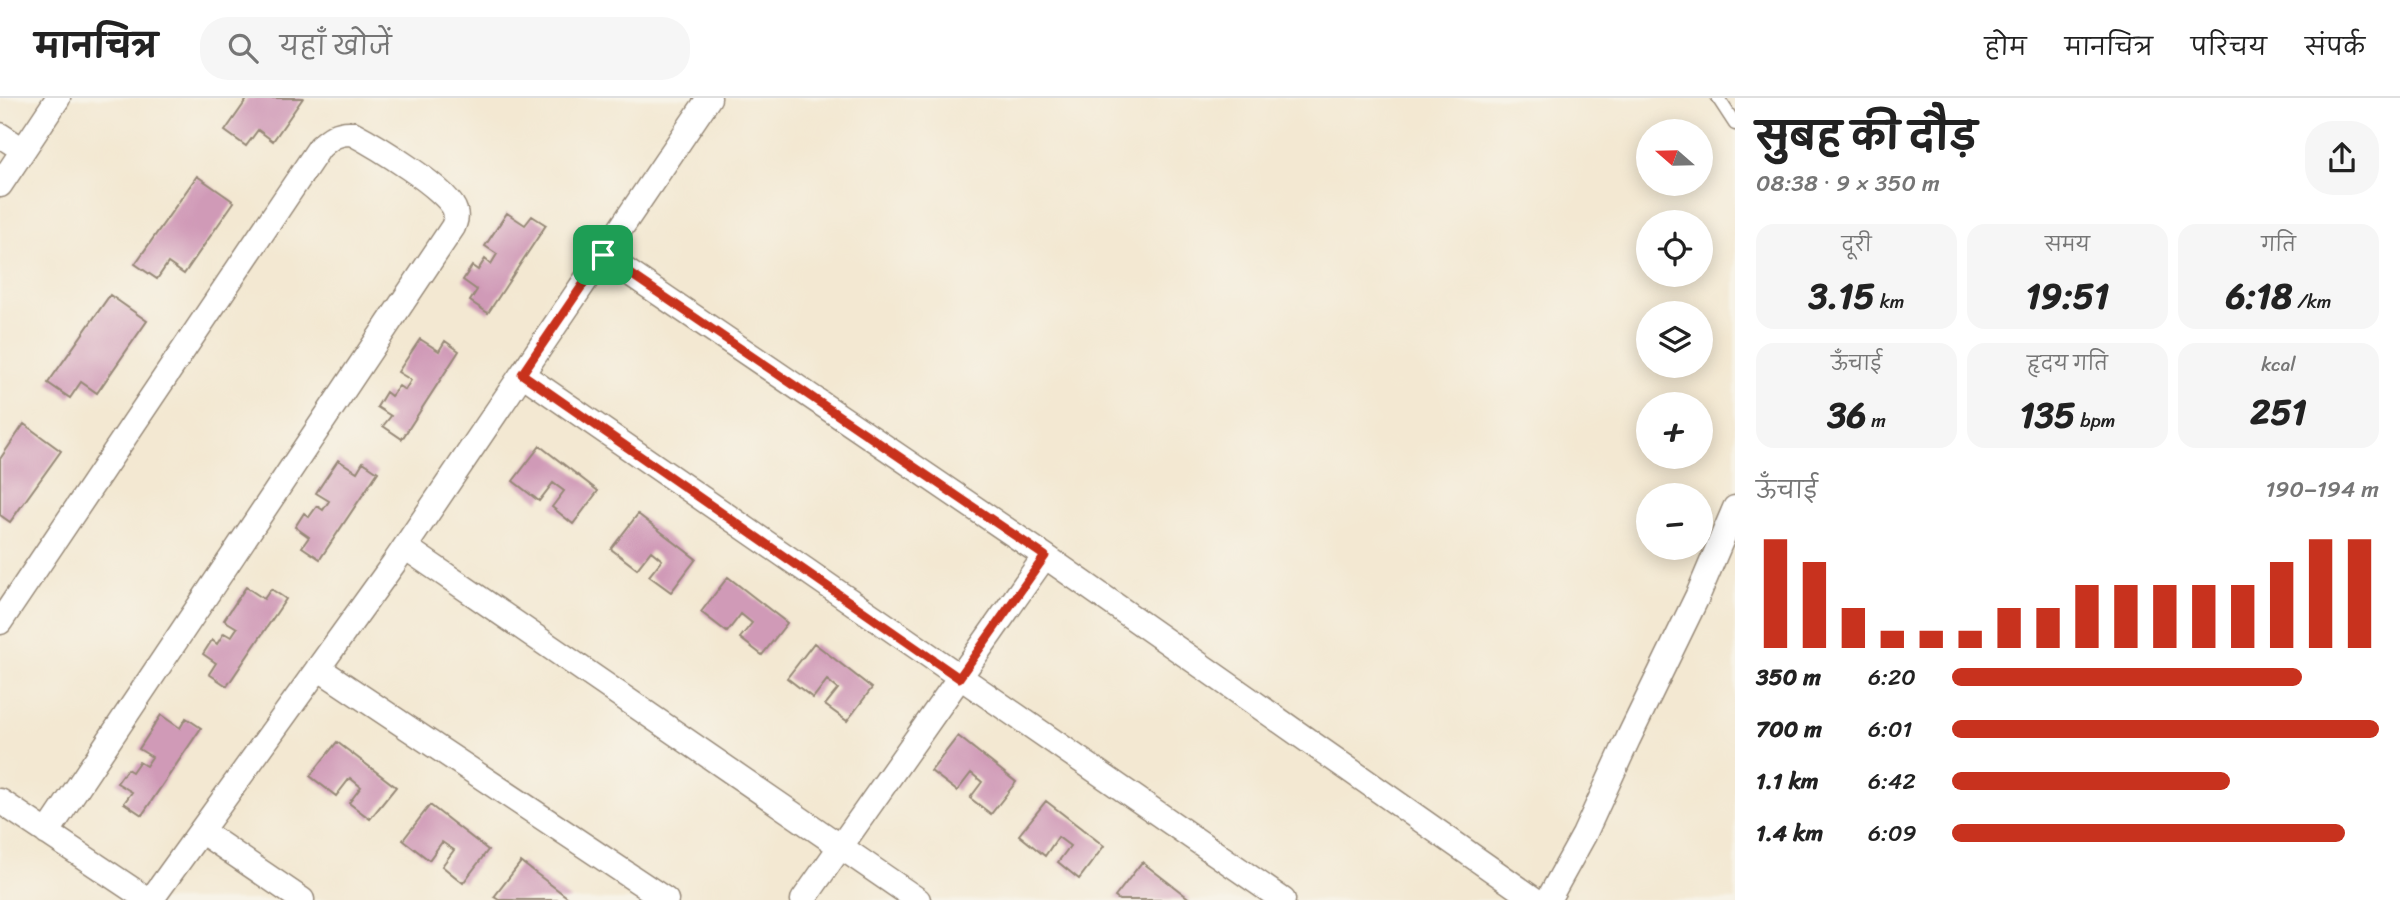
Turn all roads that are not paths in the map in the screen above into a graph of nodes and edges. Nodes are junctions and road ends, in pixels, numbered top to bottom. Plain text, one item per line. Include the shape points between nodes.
1 (58, 98) edge
2 (709, 98) edge
3 (1718, 98) edge
4 (1735, 124) edge
5 (0, 135) edge
6 (23, 150) junction
7 (0, 185) edge
8 (603, 255) junction
9 (522, 374) junction
10 (1735, 508) edge
11 (405, 547) junction
12 (1045, 556) junction
13 (0, 622) edge
14 (318, 668) junction
15 (959, 678) junction
16 (0, 801) edge
17 (201, 831) junction
18 (47, 832) junction
19 (840, 847) junction
20 (150, 900) edge
21 (302, 900) edge
22 (666, 900) edge
23 (803, 900) edge
24 (918, 900) edge
25 (1283, 900) edge
26 (1535, 900) edge
27 (1548, 900) edge

1 - 6 street
2 - 8 street
3 - 4 lane
5 - 6 street
6 - 7 street
8 - 9 street
8 - 12 street
9 - 11 street
9 - 15 street
10 - 27 street via 1584,835
11 - 14 street
11 - 19 street
12 - 15 street
12 - 26 street
13 - 18 street via 327,140 352,133 443,194 455,210 453,227
14 - 17 street
14 - 22 street
15 - 19 street
15 - 25 street
16 - 18 street
17 - 20 street
17 - 21 street
18 - 20 street
19 - 23 street
19 - 24 street

